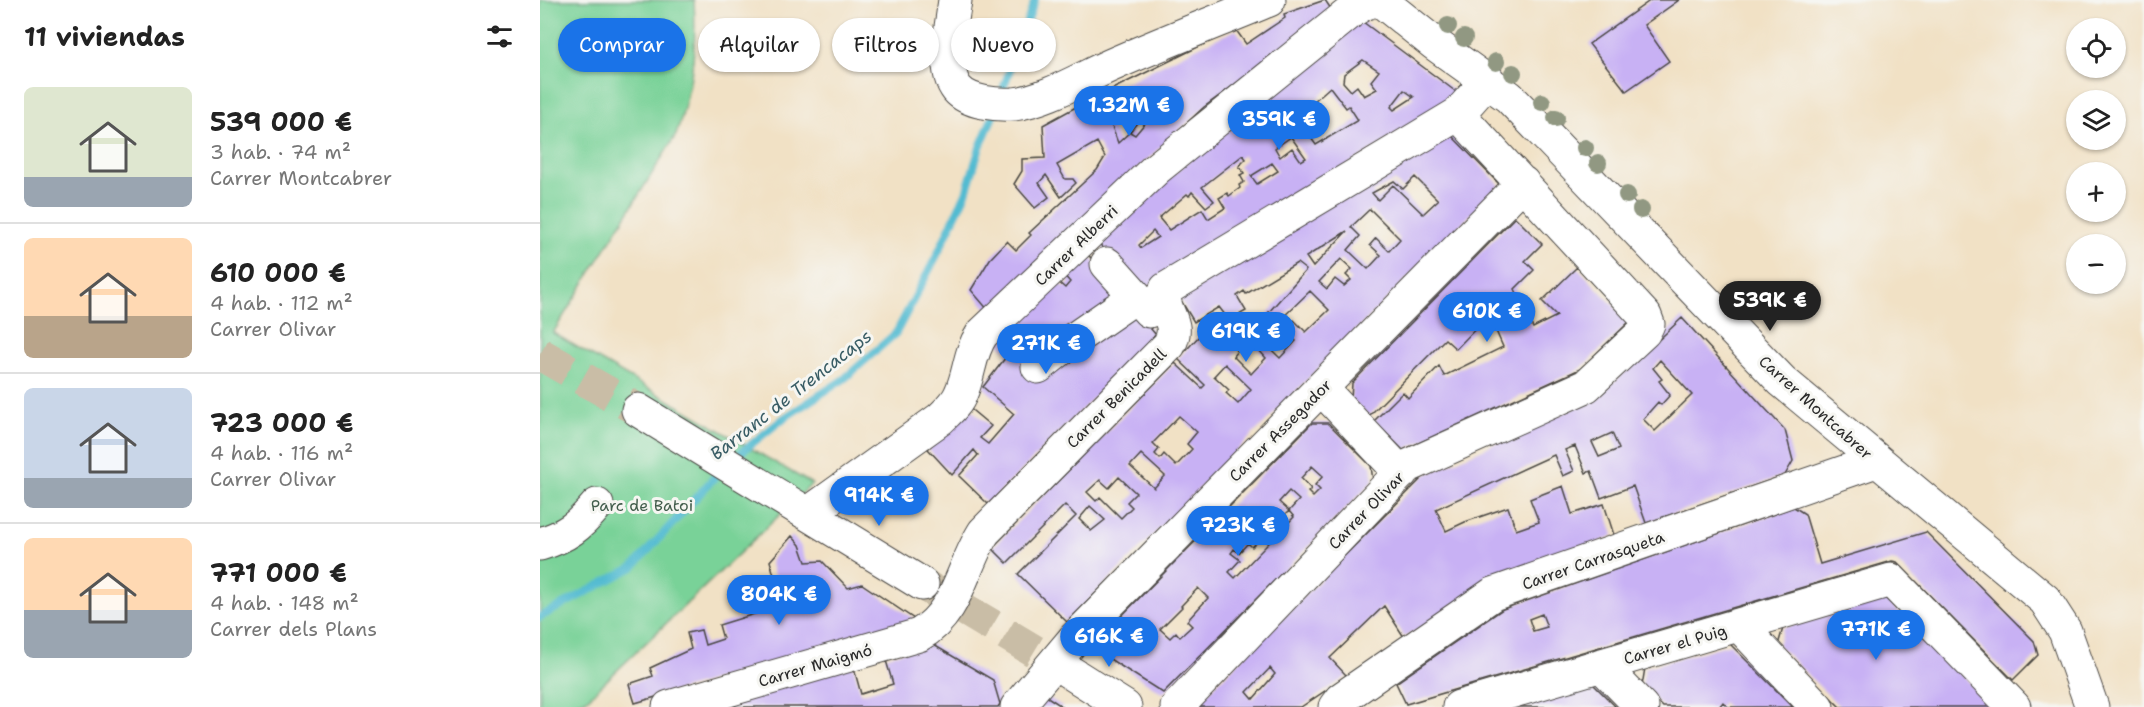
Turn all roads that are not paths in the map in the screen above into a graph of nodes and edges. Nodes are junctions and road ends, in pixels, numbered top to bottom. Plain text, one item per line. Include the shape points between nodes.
1 (955, 0) edge
2 (1269, 0) edge
3 (1375, 0) edge
4 (1380, 0) edge
5 (1488, 80) junction
6 (1458, 114) junction
7 (1523, 183) junction
8 (1107, 264) dead end
9 (1135, 297) junction
10 (1173, 335) junction
11 (1038, 367) dead end
12 (1321, 388) junction
13 (638, 410) tunnel mouth
14 (1876, 461) junction
15 (1401, 472) junction
16 (597, 505) dead end
17 (809, 513) junction
18 (540, 544) edge
19 (922, 584) tunnel mouth
20 (1739, 625) junction
21 (926, 632) joint
22 (1601, 665) junction
23 (1068, 671) tunnel mouth
24 (1464, 706) edge
25 (669, 707) edge
26 (1017, 707) edge
27 (1125, 707) edge
28 (1177, 707) edge
29 (1335, 707) edge
30 (1642, 707) edge
31 (1817, 707) edge
32 (2014, 707) edge
33 (2092, 707) edge

1 - 2 street via 949,69 952,83 976,100 1013,104 1036,99
3 - 17 street, Carrer Alberri via 1352,11 1156,169 982,334 972,350 962,391 940,420
4 - 5 street, Carrer Montcabrer
5 - 6 street, Carrer Benicadell
5 - 14 street, Carrer Montcabrer via 1524,111 1782,381
6 - 7 street
6 - 10 street, Carrer Benicadell via 1170,285 1164,296 1174,324
7 - 12 street, Carrer Assegador
7 - 15 street, Carrer Olivar via 1645,316 1648,324 1587,386
8 - 9 street
9 - 10 street
9 - 11 street
10 - 21 street, Carrer Benicadell via 1169,345 984,532 952,602
12 - 15 street
12 - 26 street, Carrer Assegador via 1075,638
13 - 17 street
14 - 29 street, Carrer Carrasqueta via 1493,594 1341,699
14 - 33 street, Carrer Montcabrer via 2045,600 2065,631
15 - 28 street, Carrer Olivar
16 - 18 street via 579,526
17 - 19 street
20 - 22 street, Carrer el Puig
20 - 31 street
20 - 32 street, Carrer el Puig via 1891,580
21 - 25 street, Carrer Maigmó
22 - 24 street, Carrer el Puig
22 - 30 street
23 - 27 street

